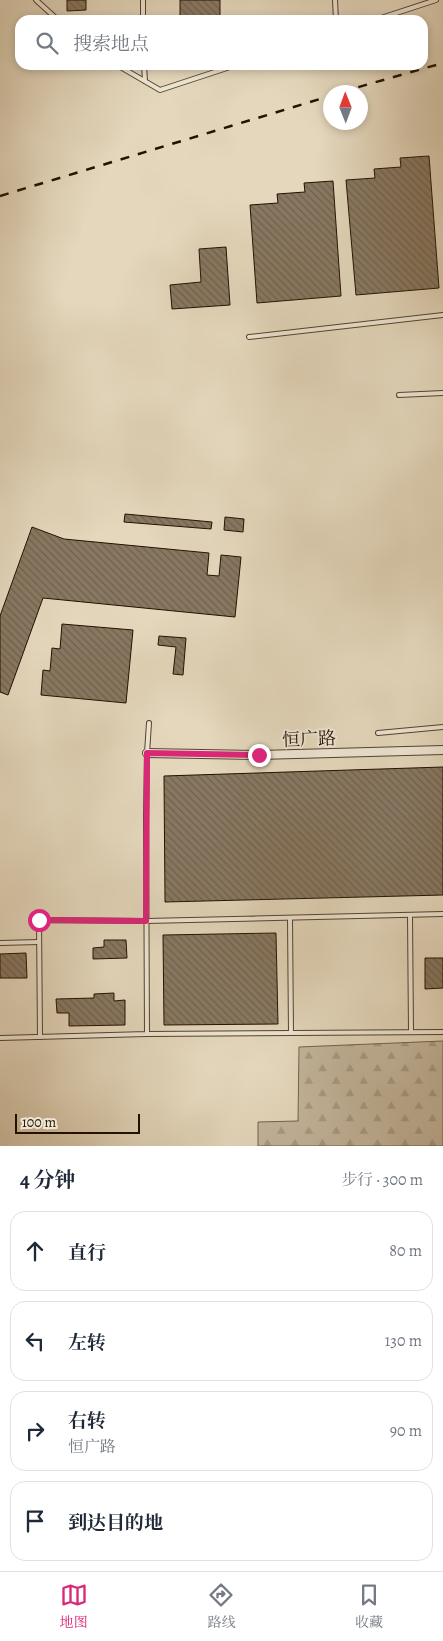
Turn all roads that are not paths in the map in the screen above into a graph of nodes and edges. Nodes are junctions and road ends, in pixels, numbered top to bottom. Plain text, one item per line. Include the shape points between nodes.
1 (36, 0) edge
2 (143, 0) edge
3 (335, 0) edge
4 (436, 0) edge
5 (52, 15) edge
6 (143, 15) edge
7 (336, 15) edge
8 (390, 15) edge
9 (126, 70) edge
10 (144, 70) edge
11 (221, 70) edge
12 (145, 81) junction
13 (443, 315) edge
14 (249, 337) dead end
15 (443, 393) edge
16 (399, 395) dead end
17 (150, 723) dead end
18 (443, 727) edge
19 (378, 733) dead end
20 (443, 750) edge
21 (147, 753) junction
22 (443, 914) edge
23 (410, 915) junction
24 (290, 918) junction
25 (146, 921) junction
26 (40, 942) junction
27 (0, 943) edge
28 (412, 1032) junction
29 (443, 1032) edge
30 (291, 1033) junction
31 (146, 1034) junction
32 (40, 1037) junction
33 (0, 1038) edge

1 - 5 lane
2 - 6 lane
3 - 7 lane
4 - 8 lane
9 - 12 lane
10 - 12 lane
11 - 12 lane via 160,90
13 - 14 lane
15 - 16 lane
17 - 21 lane
18 - 19 lane
20 - 21 street, 恒广路 via 259,755
21 - 25 lane
22 - 23 lane
23 - 24 lane
23 - 28 lane
24 - 25 lane
24 - 30 lane
25 - 26 lane via 39,920
25 - 31 lane
26 - 27 lane
26 - 32 lane
28 - 29 lane
28 - 30 lane
30 - 31 lane
31 - 32 lane
32 - 33 lane

